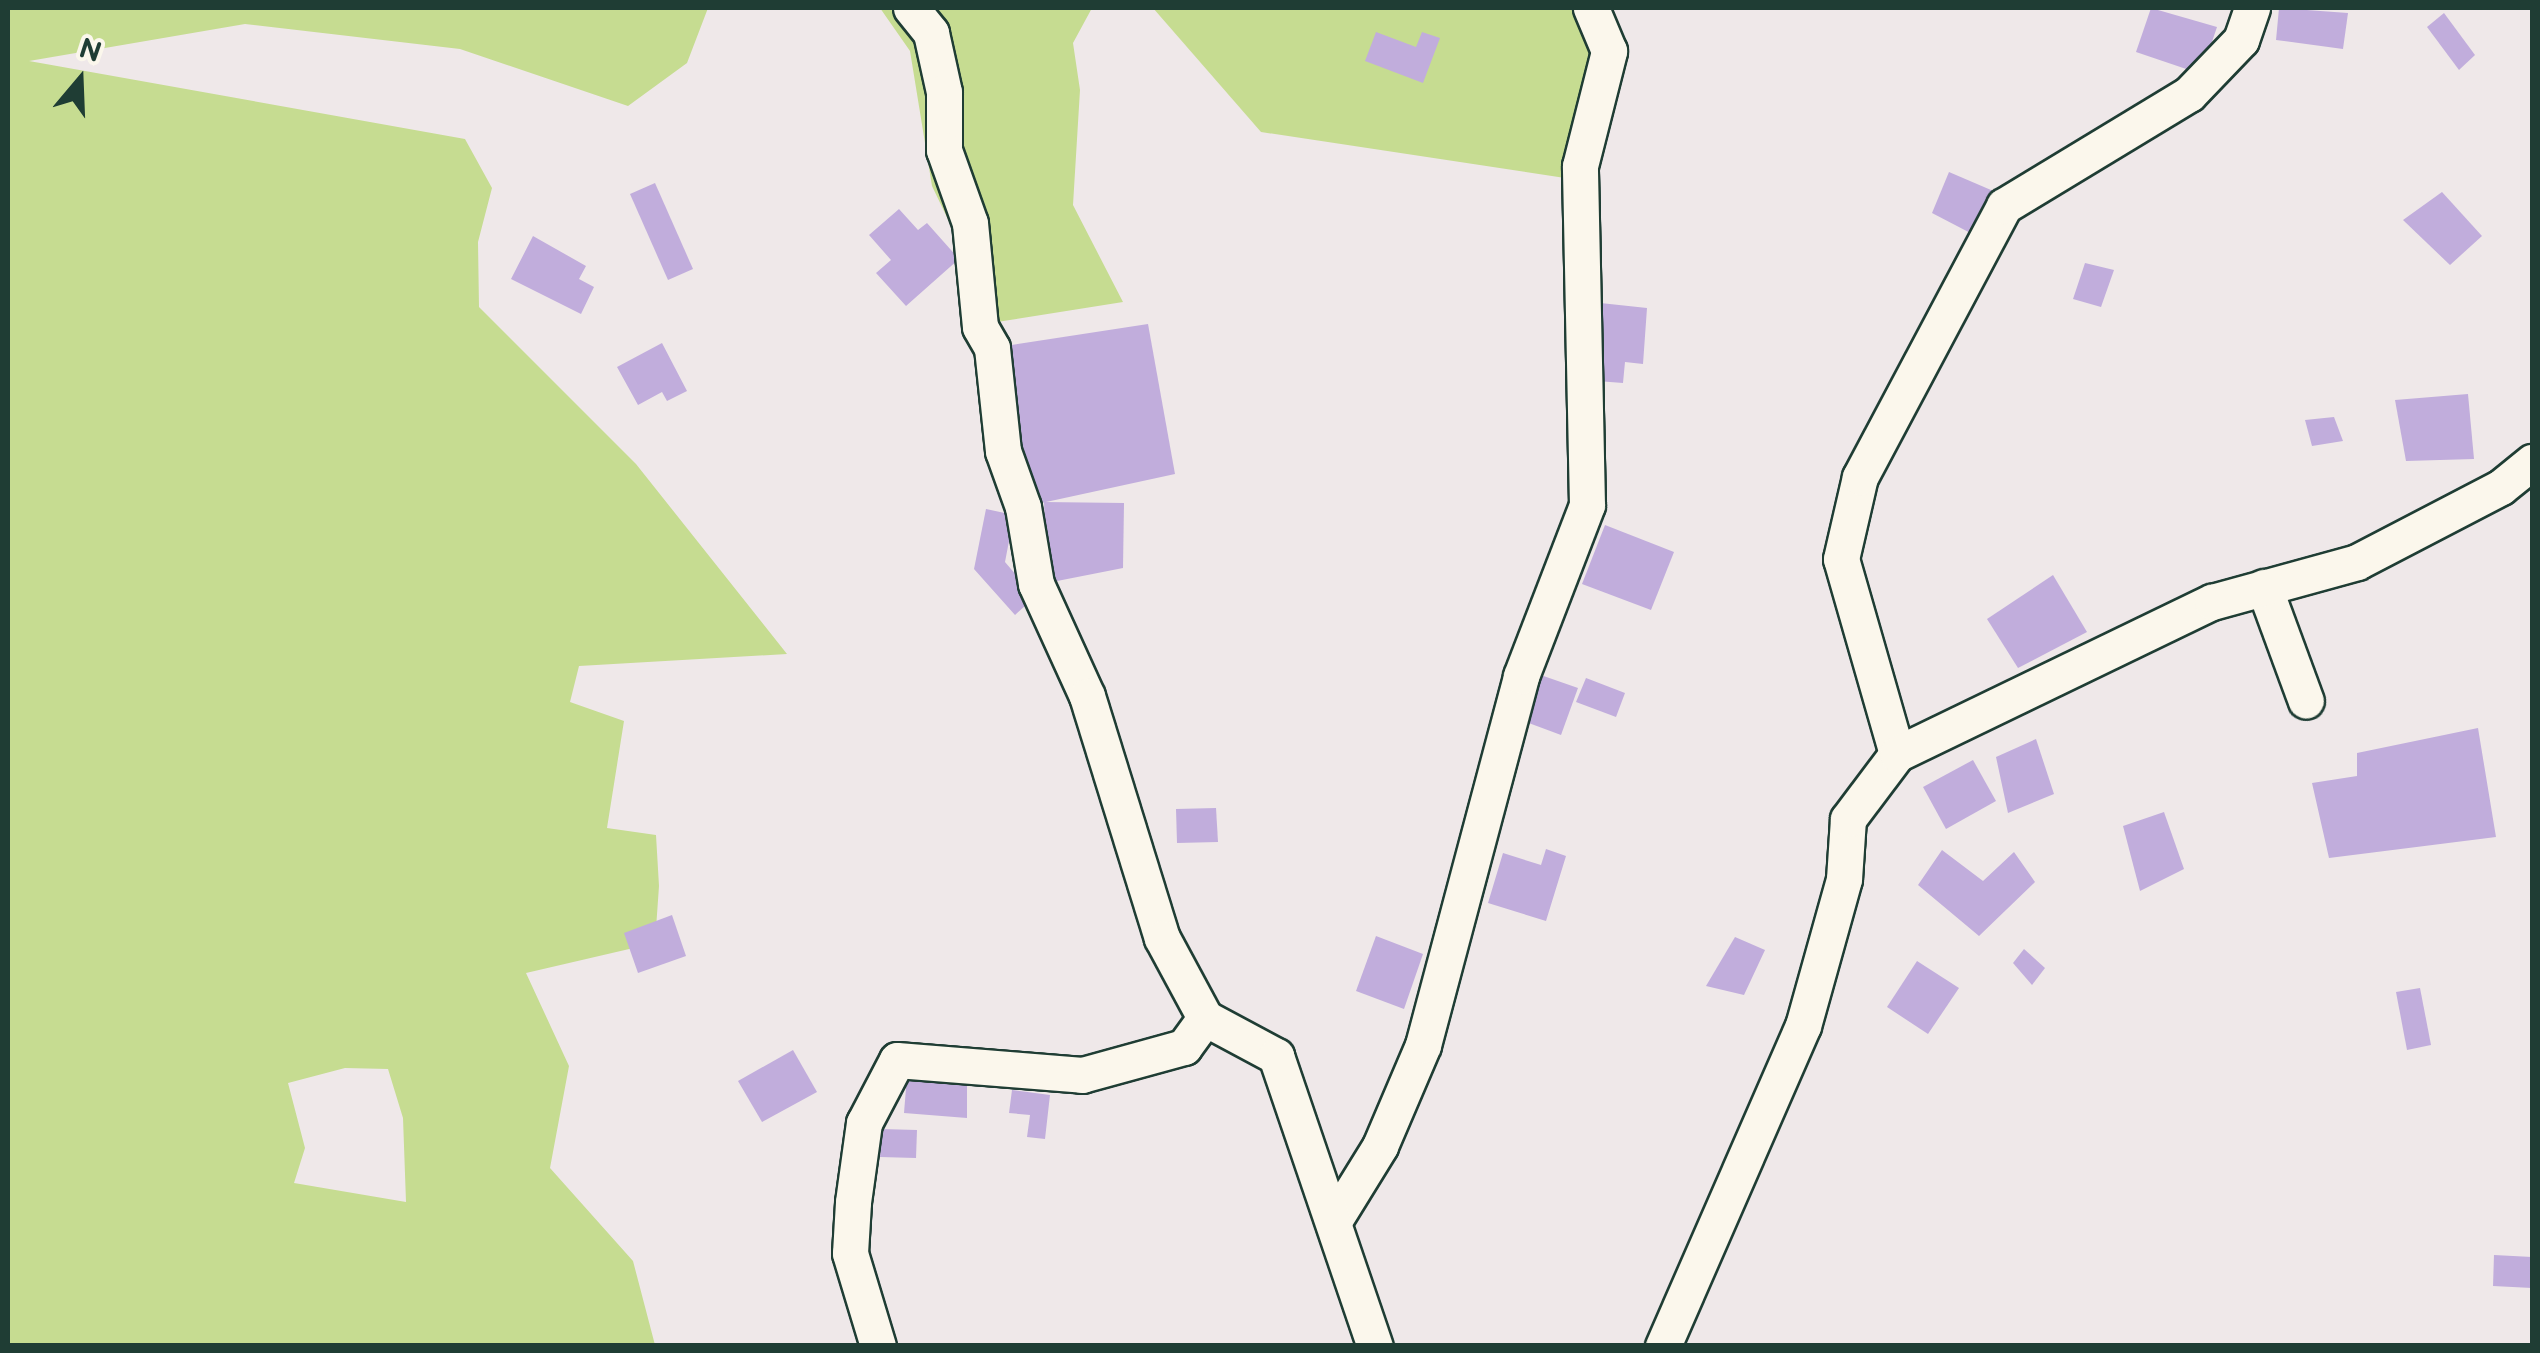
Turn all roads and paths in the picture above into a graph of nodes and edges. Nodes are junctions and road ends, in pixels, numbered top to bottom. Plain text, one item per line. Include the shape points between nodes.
1 (911, 8) edge
2 (1591, 8) edge
3 (2252, 8) edge
4 (2532, 462) edge
5 (2264, 587) junction
6 (2306, 701) dead end
7 (1897, 754) junction
8 (1204, 1018) junction
9 (1335, 1220) junction
10 (878, 1346) edge
11 (1374, 1346) edge
12 (1663, 1346) edge

1 - 8 street via 930,33 944,92 944,150 970,223 980,327 992,348 1003,451 1023,507 1036,584 1087,696 1126,812 1142,887
2 - 9 street via 1609,51 1580,166 1587,505 1521,676 1423,1045 1380,1146
3 - 7 street via 2242,40 2189,94 2004,206 1860,478 1841,559
4 - 5 street via 2500,487 2358,562
5 - 6 street
5 - 7 street via 2212,602 2091,656
7 - 12 street via 1848,819 1844,879 1803,1026
8 - 9 street via 1276,1056
8 - 10 street via 1184,1046 1082,1075 897,1060 864,1123 853,1202 850,1252
9 - 11 street

